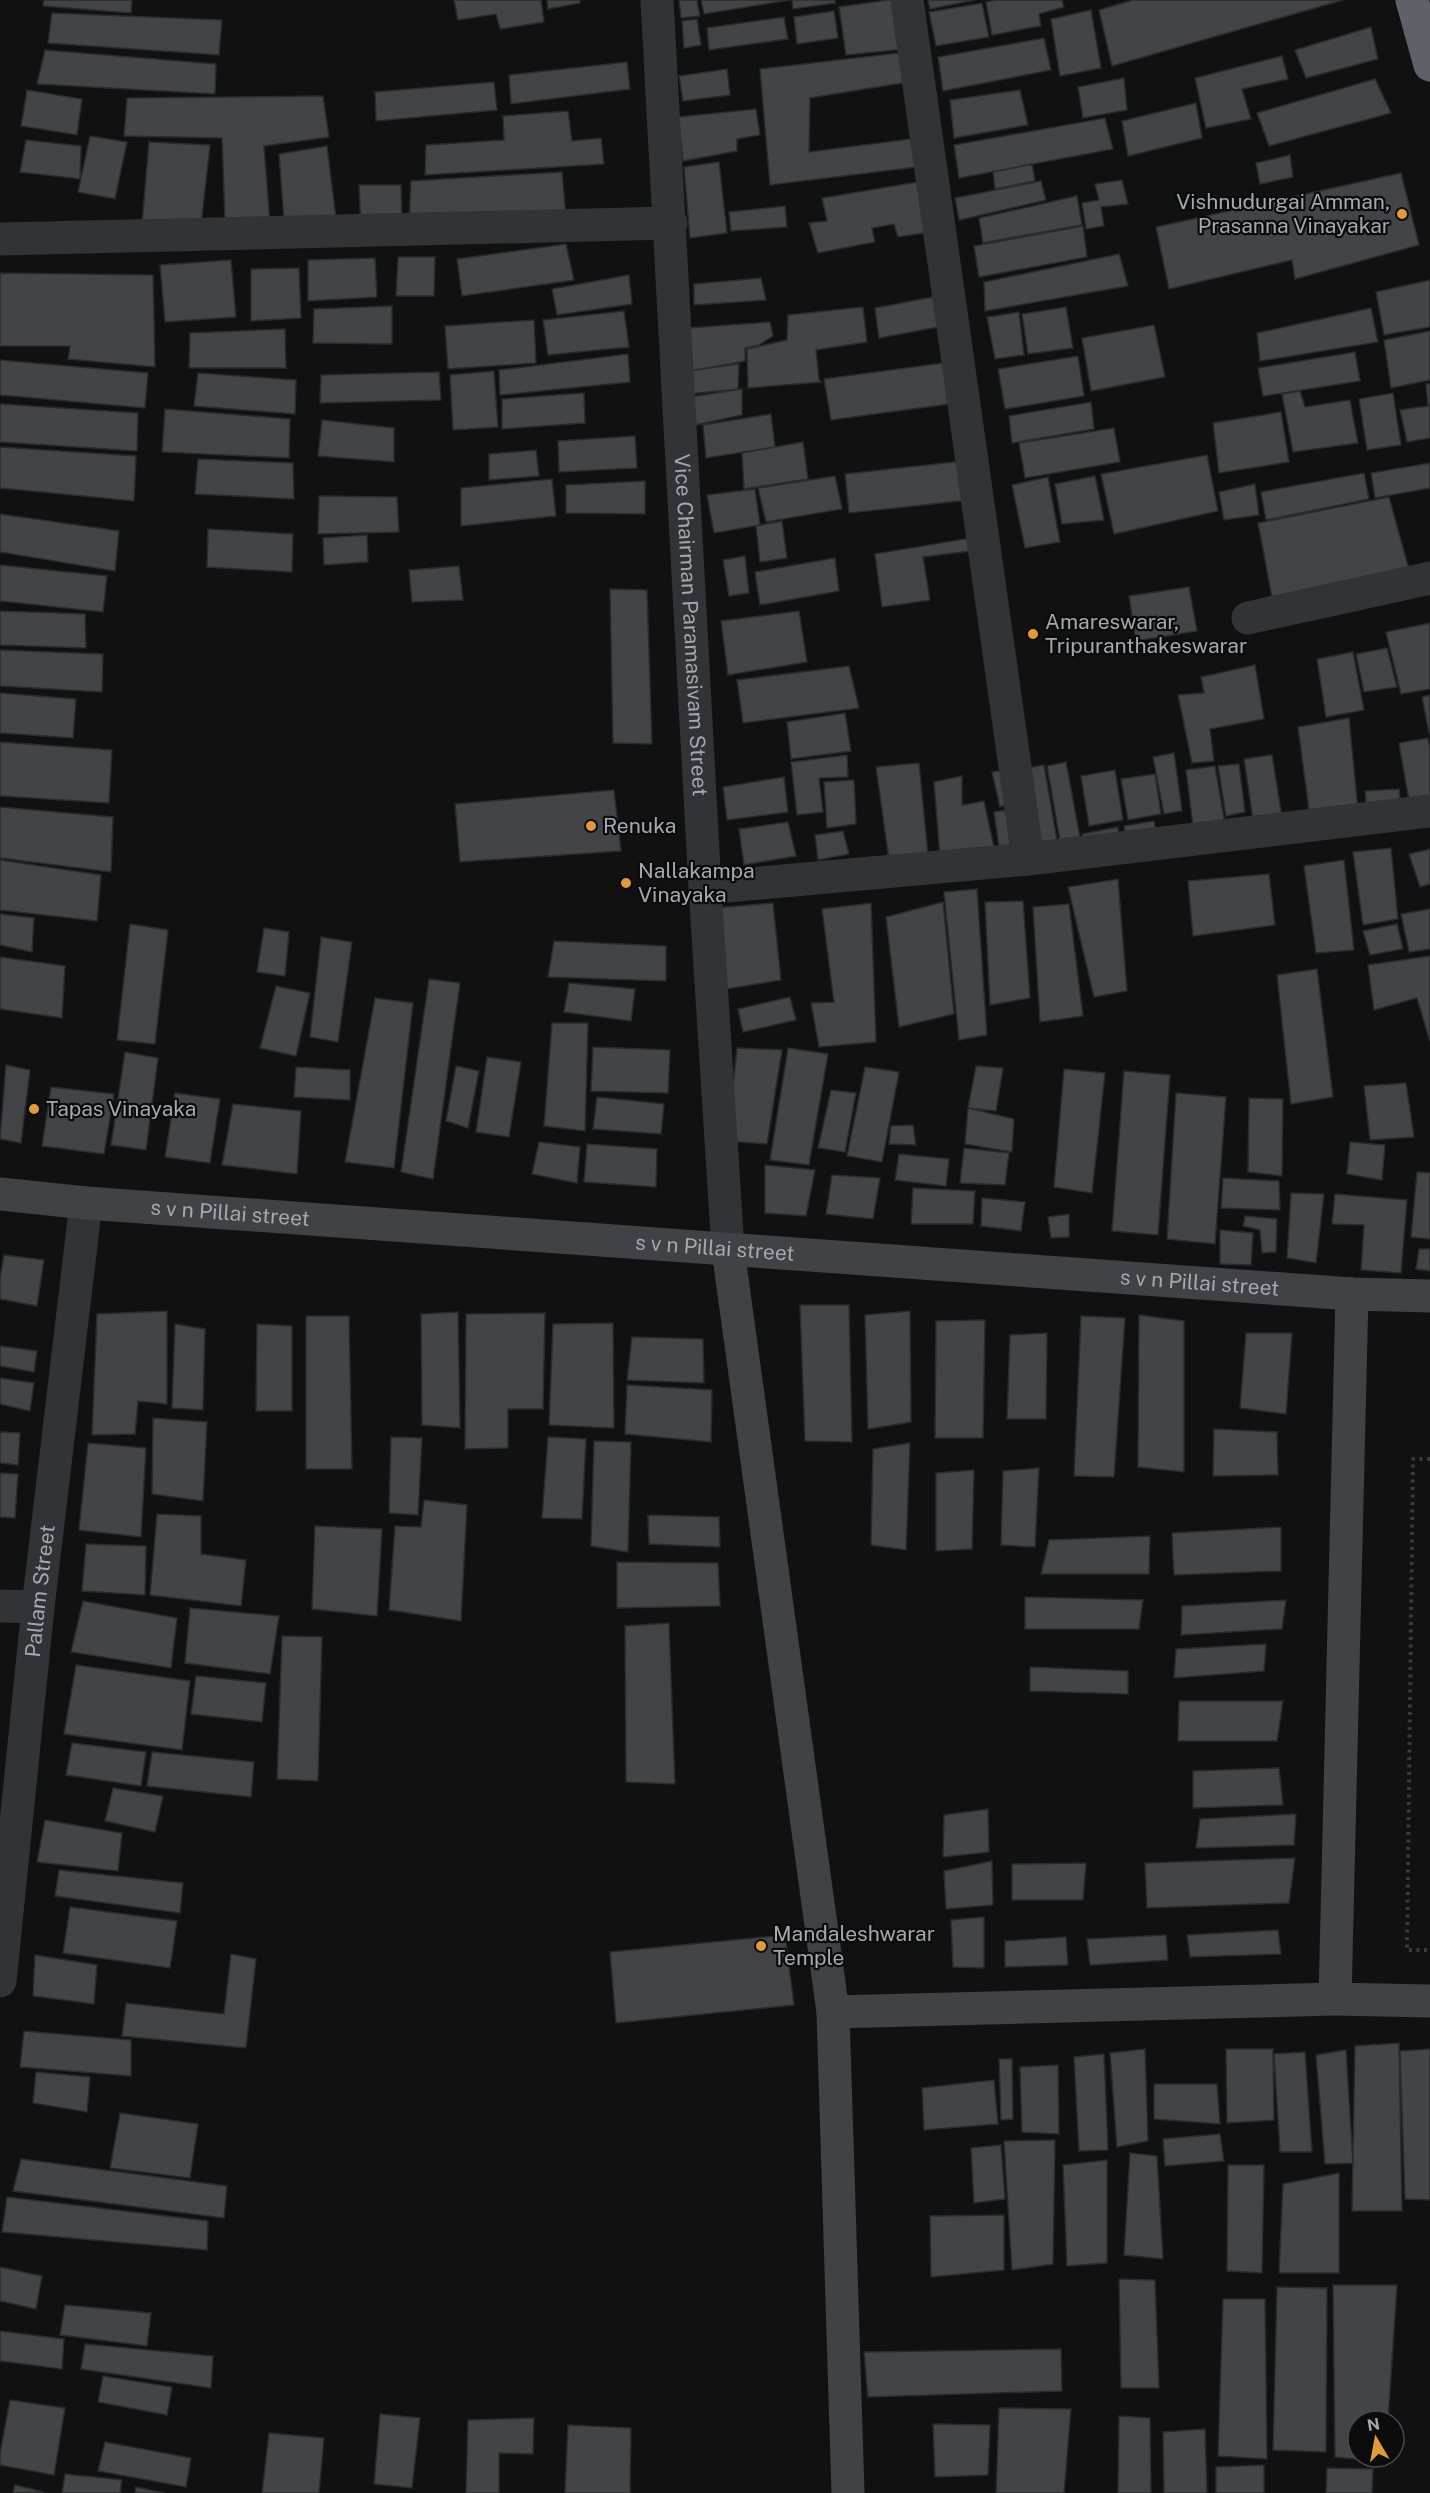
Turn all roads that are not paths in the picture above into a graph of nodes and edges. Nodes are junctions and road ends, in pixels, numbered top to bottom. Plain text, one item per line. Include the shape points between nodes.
1 (657, 0) edge
2 (907, 0) edge
3 (1412, 0) edge
4 (1430, 65) edge
5 (671, 223) junction
6 (0, 239) edge
7 (1430, 578) edge
8 (1248, 618) dead end
9 (1430, 811) edge
10 (1028, 859) junction
11 (705, 888) junction
12 (0, 1194) edge
13 (86, 1203) junction
14 (728, 1250) junction
15 (1352, 1294) junction
16 (1430, 1296) edge
17 (0, 1606) edge
18 (38, 1607) junction
19 (0, 1982) edge
20 (1335, 1999) junction
21 (1430, 2001) edge
22 (833, 2012) junction
23 (848, 2493) edge

1 - 5 street, Vice Chairman Paramasivam Street
2 - 10 street
3 - 4 highway
5 - 6 street
5 - 11 street, Vice Chairman Paramasivam Street
7 - 8 street
9 - 10 street
10 - 11 street
11 - 14 street, Vice Chairman Paramasivam Street
12 - 13 street, s v n Pillai street
13 - 14 street, s v n Pillai street
13 - 18 street, Pallam Street
14 - 15 street, s v n Pillai street
14 - 22 street
15 - 16 street, s v n Pillai street
15 - 20 street
17 - 18 street
18 - 19 street, Pallam Street
20 - 21 street
20 - 22 street
22 - 23 street

